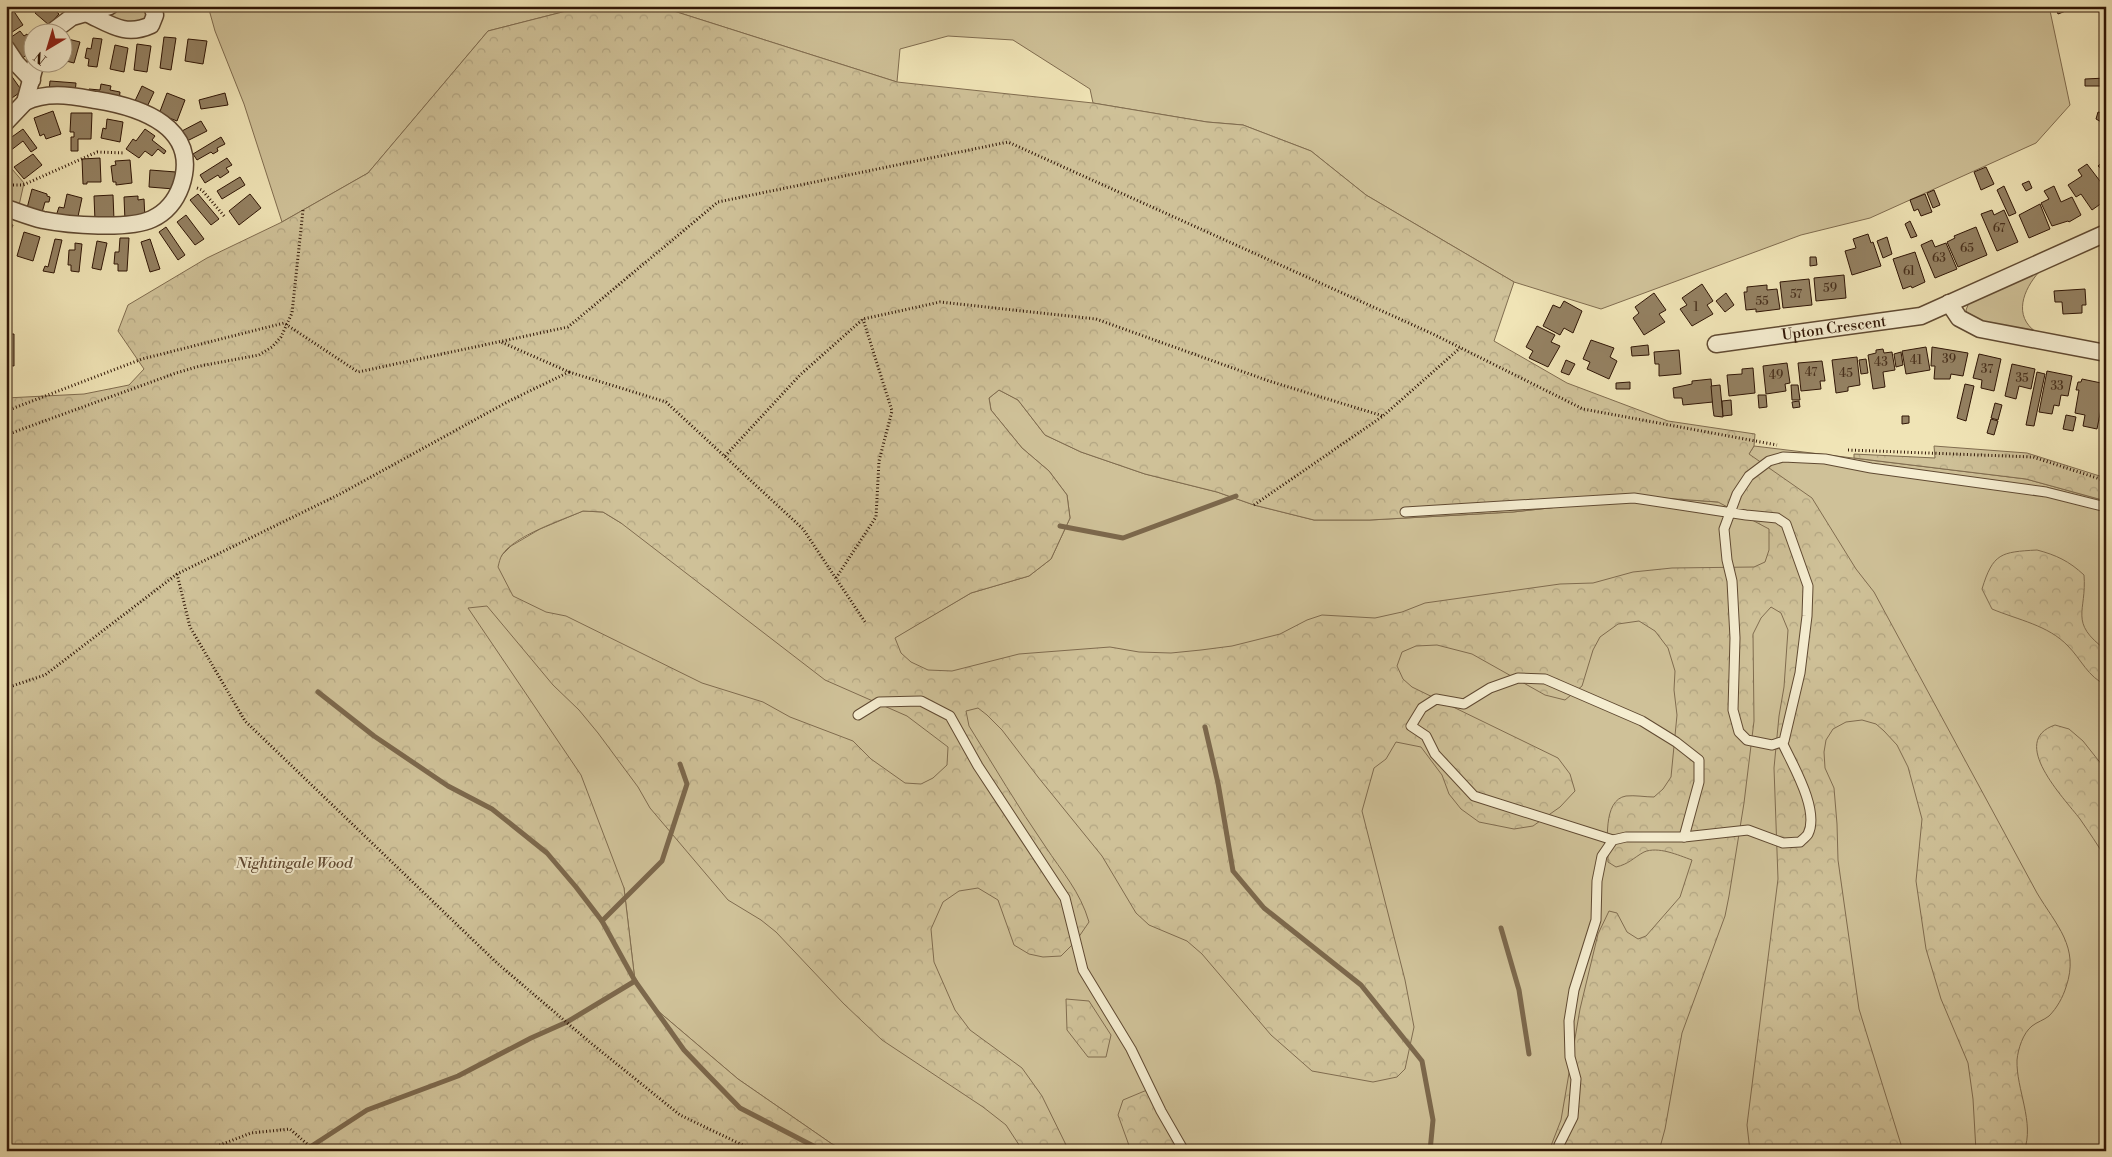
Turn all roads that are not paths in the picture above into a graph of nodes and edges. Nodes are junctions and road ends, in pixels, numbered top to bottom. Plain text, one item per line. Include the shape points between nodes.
1 (110, 6) edge
2 (152, 6) edge
3 (86, 13) junction
4 (65, 22) edge
5 (6, 48) edge
6 (34, 72) edge
7 (32, 80) junction
8 (25, 102) junction
9 (6, 122) edge
10 (6, 208) edge
11 (2106, 233) edge
12 (1949, 303) junction
13 (1716, 344) dead end
14 (2106, 353) edge
15 (2106, 507) edge
16 (1404, 512) dead end
17 (1730, 513) junction
18 (858, 715) dead end
19 (1782, 742) junction
20 (1684, 837) junction
21 (1613, 840) junction
22 (1184, 1151) edge
23 (1559, 1151) edge

1 - 3 street
2 - 3 street via 155,15 151,25 140,30 125,30
3 - 4 street
5 - 7 street
6 - 7 street
7 - 8 street
8 - 9 street
8 - 10 street via 47,94 128,106 145,112 167,127 180,145 184,175 177,196 163,213 141,223 113,225 42,220
11 - 12 street, Upton Crescent
12 - 13 street, Upton Crescent via 1921,316
12 - 14 street via 1959,318 1980,329
15 - 17 lane via 2046,492 1825,459 1783,457 1769,461 1749,476
16 - 17 lane via 1634,498
17 - 19 lane via 1724,529 1732,581 1735,638 1733,710 1739,732 1747,740 1772,745
17 - 19 lane via 1777,518 1786,524 1808,586 1800,674 1788,730
18 - 22 lane via 879,702 921,701 950,716 978,766 1065,898 1083,970 1131,1049
19 - 20 lane via 1808,798 1811,813 1808,833 1800,842 1783,843 1748,830
20 - 21 lane
20 - 21 lane via 1698,782 1699,760 1642,721 1545,679 1518,678 1490,688 1464,704 1436,699 1422,708 1411,726 1426,736 1436,754 1474,796
21 - 23 lane via 1602,856 1597,881 1596,920 1574,990 1569,1021 1570,1057 1576,1079 1573,1117

